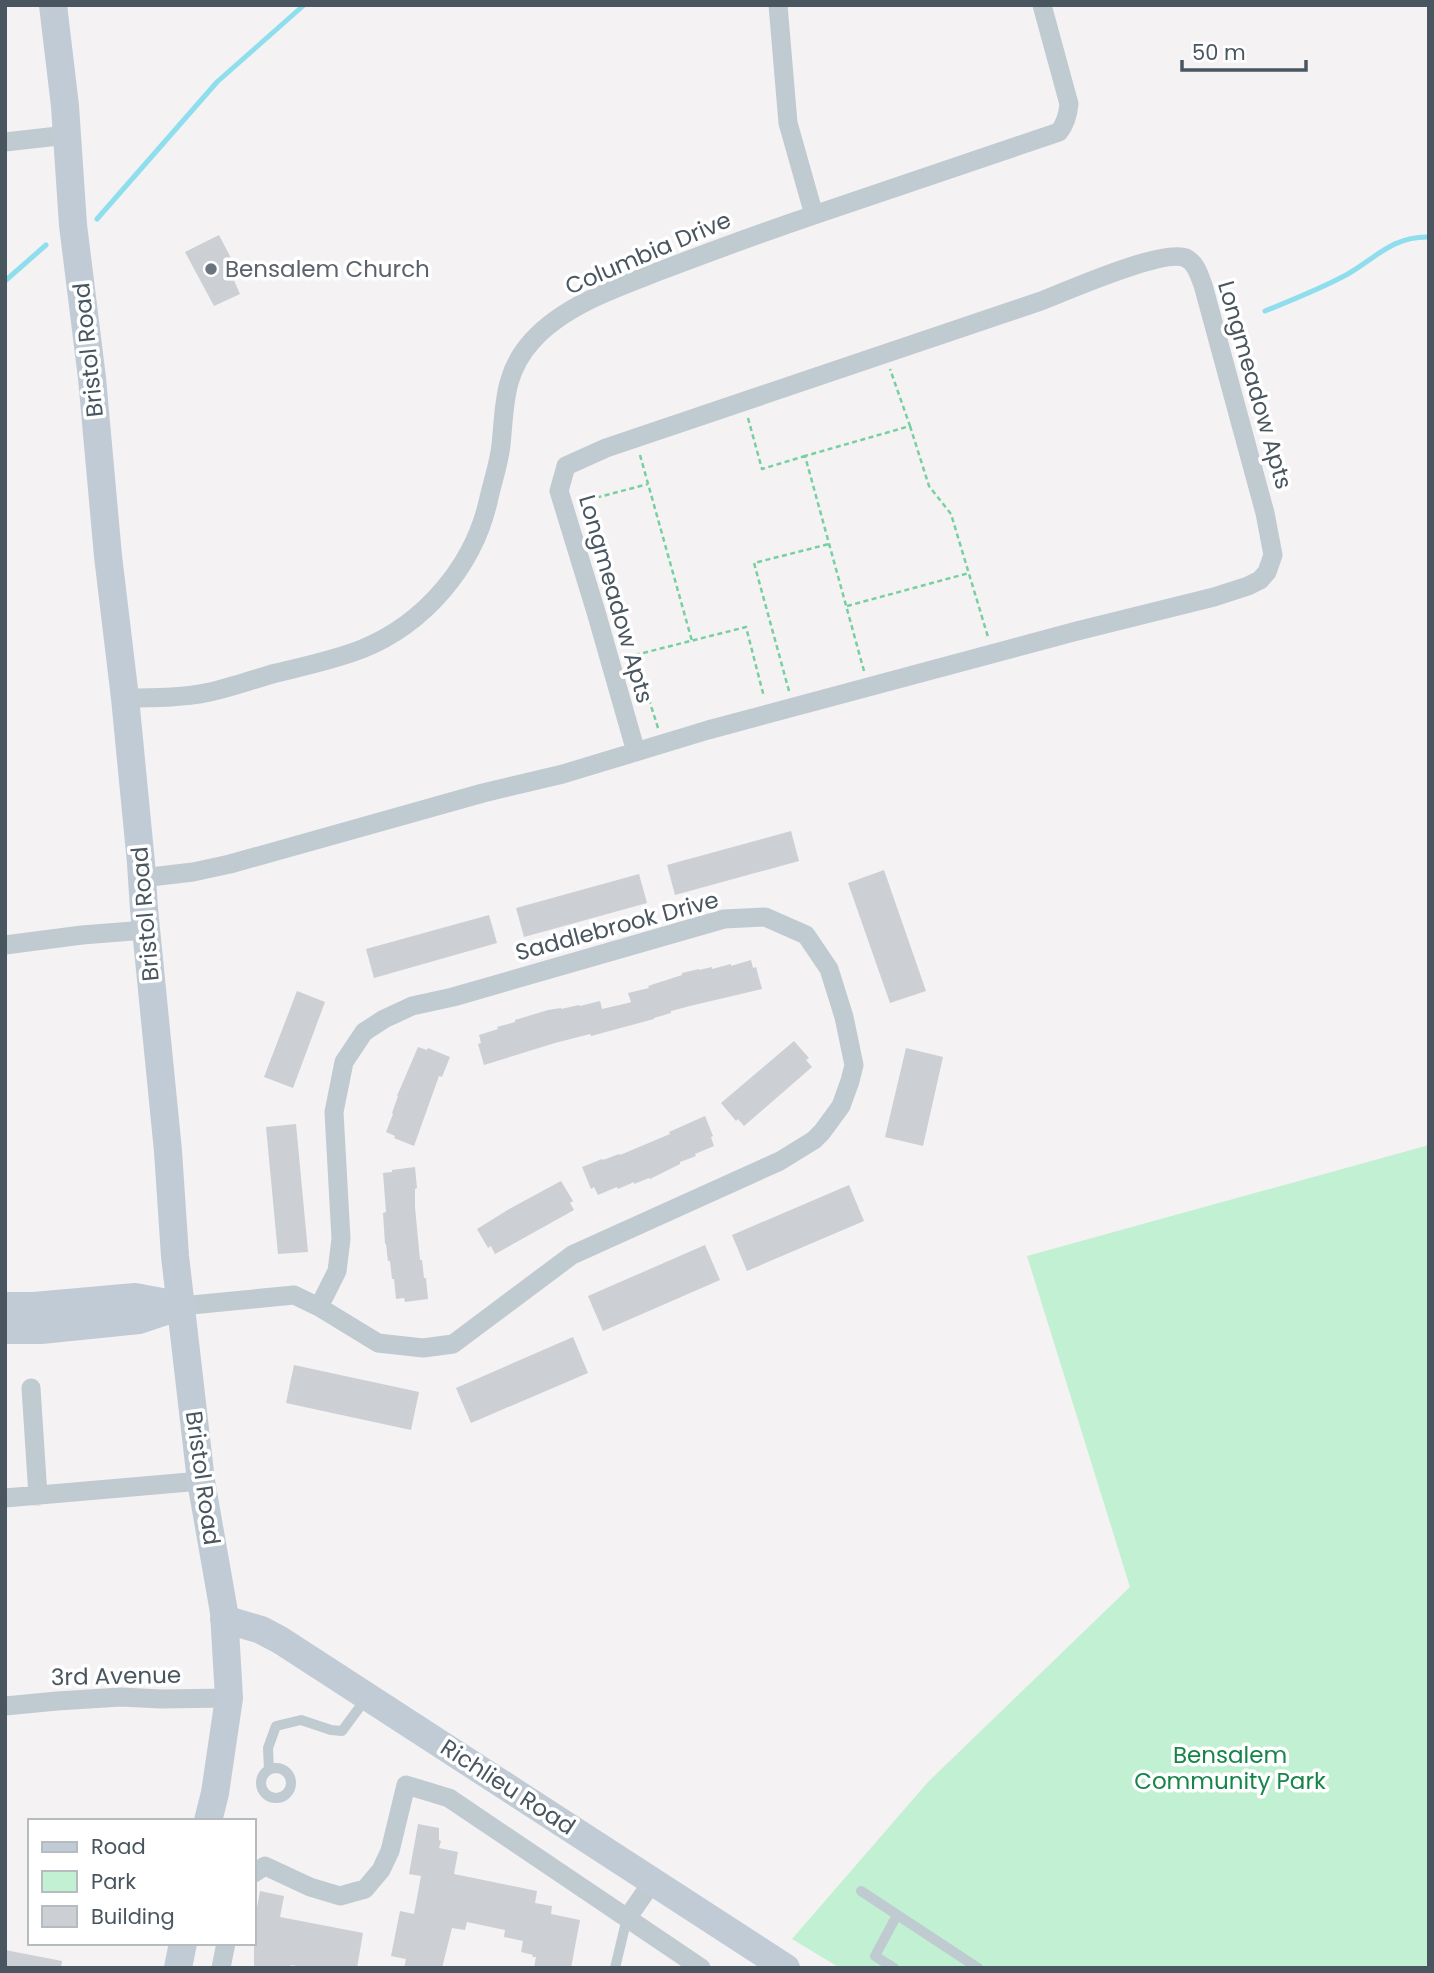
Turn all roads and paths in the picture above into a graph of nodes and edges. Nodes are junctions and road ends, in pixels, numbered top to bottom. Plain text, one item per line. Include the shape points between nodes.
1 (53, 5) edge
2 (778, 5) edge
3 (1042, 5) edge
4 (67, 135) junction
5 (5, 142) edge
6 (814, 215) junction
7 (885, 354) junction
8 (744, 402) junction
9 (910, 426) junction
10 (635, 438) junction
11 (805, 456) junction
12 (648, 484) junction
13 (564, 507) junction
14 (829, 544) junction
15 (969, 573) junction
16 (846, 607) junction
17 (692, 640) junction
18 (993, 654) junction
19 (868, 687) junction
20 (125, 698) junction
21 (794, 708) junction
22 (769, 714) junction
23 (663, 744) junction
24 (636, 752) junction
25 (142, 878) junction
26 (146, 930) junction
27 (5, 945) edge
28 (5, 1306) edge
29 (181, 1306) junction
30 (319, 1307) junction
31 (5, 1330) edge
32 (32, 1388) dead end
33 (201, 1480) junction
34 (38, 1496) junction
35 (5, 1498) edge
36 (224, 1619) junction
37 (368, 1696) junction
38 (229, 1698) junction
39 (5, 1706) edge
40 (269, 1770) dead end
41 (208, 1819) edge
42 (256, 1872) edge
43 (653, 1881) junction
44 (861, 1891) dead end
45 (897, 1915) junction
46 (628, 1917) junction
47 (183, 1945) edge
48 (226, 1945) edge
49 (178, 1968) edge
50 (221, 1968) edge
51 (615, 1968) edge
52 (701, 1968) edge
53 (786, 1968) edge
54 (894, 1968) edge
55 (978, 1968) edge

1 - 4 main road, Bristol Road
2 - 6 street via 785,106
3 - 6 street, Columbia Drive via 1069,104 1059,132
4 - 5 street
4 - 20 main road, Bristol Road
6 - 20 street, Columbia Drive via 634,281 567,312 539,333 519,358 505,393 501,447 475,539 443,592 403,627 338,658 207,692
7 - 8 street, Longmeadow Apts
7 - 9 path
7 - 18 street, Longmeadow Apts via 1154,260 1184,257 1203,285 1265,513 1273,555 1267,572 1248,586 1214,597
8 - 10 street, Longmeadow Apts
8 - 11 path via 762,469
9 - 11 path
9 - 15 path via 929,486 951,514
10 - 12 path
10 - 13 street, Longmeadow Apts via 566,466 559,491
11 - 14 path
12 - 13 path
12 - 17 path
13 - 24 street, Longmeadow Apts
14 - 16 path
14 - 21 path via 754,563
15 - 16 path
15 - 18 path
16 - 19 path
17 - 22 path via 746,627
17 - 23 path via 635,655
18 - 19 street, Longmeadow Apts
19 - 21 street, Longmeadow Apts
20 - 25 main road, Bristol Road
21 - 22 street, Longmeadow Apts
22 - 23 street, Longmeadow Apts
23 - 24 street, Longmeadow Apts
24 - 25 street, Longmeadow Apts via 230,864
25 - 26 main road, Bristol Road
26 - 27 street
26 - 29 main road, Bristol Road
28 - 29 main road via 135,1297
29 - 30 street, Saddlebrook Drive via 294,1295
29 - 31 main road via 139,1320
29 - 33 main road, Bristol Road
30 - 30 street, Saddlebrook Drive via 378,1343 424,1348 453,1344 572,1255 780,1161 814,1140 841,1106 853,1065 829,969 806,935 765,917 724,919 412,1006 364,1032 344,1062 334,1112 341,1239 337,1271
32 - 34 street
33 - 34 street
33 - 36 main road, Bristol Road
34 - 35 street
36 - 37 main road, Richlieu Road via 261,1630
36 - 38 main road, Bristol Road
37 - 40 lane via 342,1731 301,1720 276,1726 268,1748
37 - 43 main road, Richlieu Road
38 - 39 street, 3rd Avenue via 121,1697
38 - 41 main road, Bristol Road
42 - 46 street via 265,1866 340,1896 365,1889 390,1851 406,1785 449,1798
43 - 46 street
43 - 53 main road, Richlieu Road
44 - 45 lane
45 - 54 lane via 875,1956
45 - 55 lane
46 - 51 lane
46 - 52 street
47 - 49 main road
48 - 50 street

